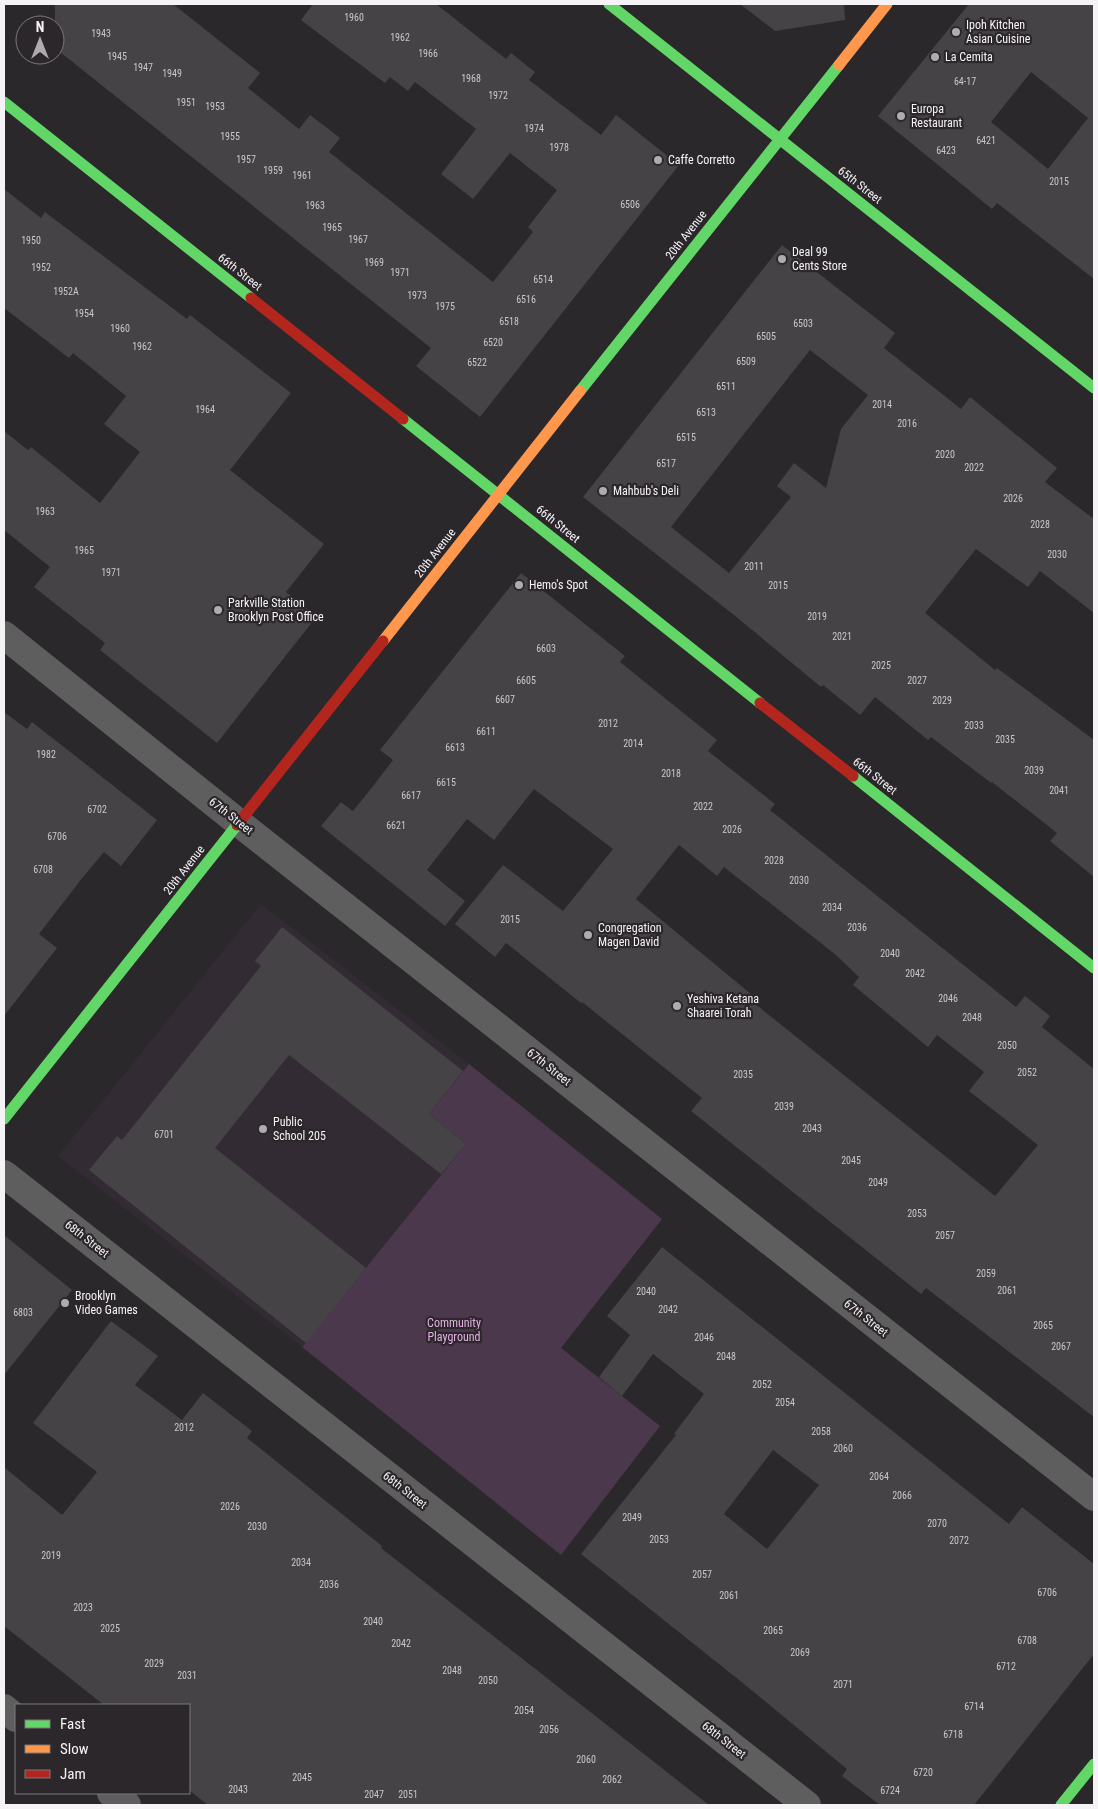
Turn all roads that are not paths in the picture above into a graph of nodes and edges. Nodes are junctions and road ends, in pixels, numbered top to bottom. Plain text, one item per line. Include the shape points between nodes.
1 (609, 4) edge
2 (887, 4) edge
3 (4, 102) edge
4 (780, 140) junction
5 (1094, 388) edge
6 (499, 495) junction
7 (4, 635) edge
8 (239, 823) junction
9 (1094, 968) edge
10 (4, 1119) edge
11 (4, 1174) edge
12 (1094, 1497) edge
13 (4, 1708) edge
14 (15, 1717) edge
15 (1094, 1764) edge
16 (112, 1794) edge
17 (127, 1805) edge
18 (807, 1805) edge
19 (1061, 1805) edge

1 - 4 street, 65th Street
2 - 4 street, 20th Avenue
3 - 6 street, 66th Street
4 - 5 street, 65th Street
4 - 6 street, 20th Avenue
6 - 8 street, 20th Avenue
6 - 9 street, 66th Street
7 - 8 street, 67th Street
8 - 10 street, 20th Avenue
8 - 12 street, 67th Street
11 - 18 street, 68th Street
13 - 14 street
15 - 19 street
16 - 17 street

